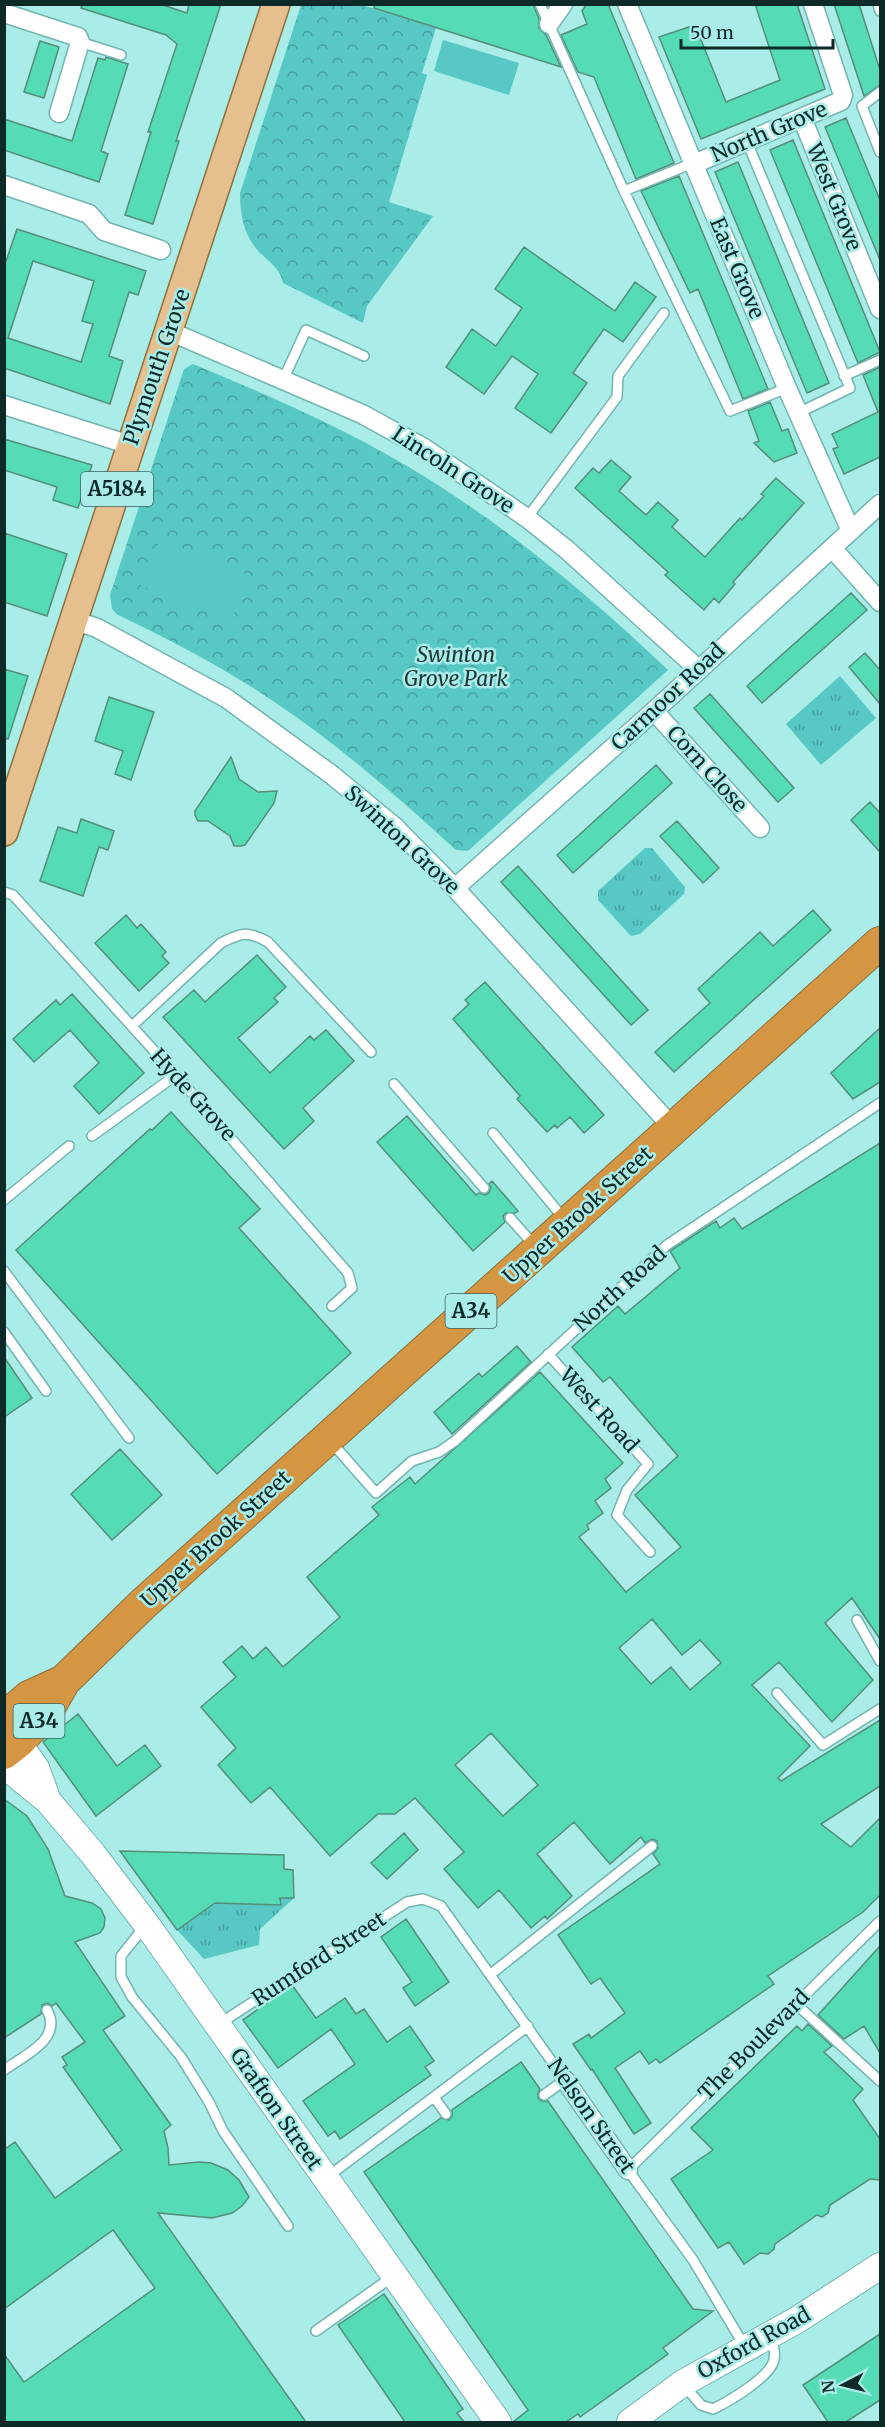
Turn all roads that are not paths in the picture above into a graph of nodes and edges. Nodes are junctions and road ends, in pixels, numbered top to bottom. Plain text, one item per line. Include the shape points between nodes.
1 (276, 4) edge
2 (540, 4) edge
3 (563, 4) edge
4 (813, 4) edge
5 (878, 4) edge
6 (632, 8) edge
7 (880, 11) edge
8 (4, 13) edge
9 (549, 24) junction
10 (80, 42) junction
11 (121, 55) dead end
12 (880, 92) edge
13 (843, 98) junction
14 (862, 106) junction
15 (59, 112) dead end
16 (802, 118) junction
17 (747, 142) junction
18 (880, 152) edge
19 (693, 164) junction
20 (4, 185) edge
21 (624, 191) junction
22 (161, 250) dead end
23 (880, 309) edge
24 (664, 313) dead end
25 (169, 331) junction
26 (364, 356) dead end
27 (880, 360) edge
28 (844, 376) junction
29 (283, 380) junction
30 (787, 388) junction
31 (4, 405) edge
32 (798, 413) junction
33 (130, 445) junction
34 (880, 504) edge
35 (527, 518) junction
36 (851, 531) junction
37 (832, 548) junction
38 (880, 602) edge
39 (73, 620) junction
40 (698, 669) junction
41 (654, 711) junction
42 (760, 828) dead end
43 (4, 832) edge
44 (455, 888) junction
45 (4, 892) edge
46 (880, 943) edge
47 (132, 1026) junction
48 (371, 1052) dead end
49 (176, 1075) junction
50 (394, 1084) dead end
51 (880, 1103) edge
52 (674, 1129) junction
53 (493, 1133) dead end
54 (92, 1136) dead end
55 (69, 1146) dead end
56 (484, 1188) dead end
57 (4, 1200) edge
58 (510, 1218) dead end
59 (568, 1224) junction
60 (539, 1250) junction
61 (4, 1270) edge
62 (332, 1306) dead end
63 (4, 1332) edge
64 (548, 1354) junction
65 (46, 1391) dead end
66 (129, 1438) dead end
67 (328, 1439) junction
68 (650, 1552) dead end
69 (856, 1620) dead end
70 (879, 1655) edge
71 (53, 1685) junction
72 (4, 1687) edge
73 (777, 1693) dead end
74 (880, 1709) edge
75 (7, 1740) edge
76 (652, 1846) dead end
77 (423, 1899) joint
78 (880, 1921) edge
79 (147, 1924) junction
80 (491, 1974) junction
81 (796, 2004) junction
82 (46, 2010) dead end
83 (217, 2025) junction
84 (528, 2026) junction
85 (4, 2070) edge
86 (879, 2077) edge
87 (564, 2080) junction
88 (544, 2096) dead end
89 (434, 2097) junction
90 (446, 2114) dead end
91 (628, 2170) junction
92 (325, 2179) junction
93 (288, 2226) dead end
94 (880, 2266) edge
95 (394, 2276) junction
96 (316, 2331) dead end
97 (771, 2333) junction
98 (745, 2346) junction
99 (683, 2383) junction
100 (498, 2422) edge
101 (630, 2422) edge

1 - 25 main road, Plymouth Grove / A5184
2 - 9 lane
3 - 9 street
4 - 13 street
5 - 7 lane
6 - 19 street, East Grove
8 - 10 street via 78,37
9 - 21 lane
10 - 11 lane
10 - 15 street
12 - 14 lane
13 - 14 lane
13 - 16 street, North Grove
14 - 18 lane
16 - 17 street, North Grove
16 - 23 street, West Grove
17 - 19 street, North Grove
17 - 28 lane
19 - 21 lane
19 - 30 street, East Grove
20 - 22 street via 89,214 104,231
21 - 30 lane via 730,411
24 - 35 lane via 618,376 616,397
25 - 29 street, Lincoln Grove
25 - 33 main road, Plymouth Grove / A5184
26 - 29 lane via 306,330
27 - 28 lane
28 - 32 lane via 850,388
29 - 35 street, Lincoln Grove via 398,432
30 - 32 street, East Grove
31 - 33 street
32 - 36 street, East Grove
33 - 39 main road, Plymouth Grove / A5184
34 - 36 street, Carmoor Road
35 - 40 street, Lincoln Grove
36 - 37 street, Carmoor Road
37 - 38 street
37 - 40 street, Carmoor Road
39 - 43 main road, Plymouth Grove / A5184
39 - 44 street, Swinton Grove via 97,628 234,703 395,827
40 - 41 street, Carmoor Road
41 - 42 street, Corn Close
41 - 44 street, Carmoor Road
44 - 52 street, Swinton Grove
45 - 47 lane, Hyde Grove via 13,895
46 - 52 highway, Upper Brook Street / A34
47 - 48 lane via 222,943 238,934 253,934 268,942
47 - 49 lane, Hyde Grove
49 - 54 lane
49 - 62 lane, Hyde Grove via 348,1273 352,1288
50 - 56 lane
51 - 64 lane, North Road via 667,1245
52 - 59 highway, Upper Brook Street / A34
53 - 59 lane
55 - 57 lane
58 - 60 lane
59 - 60 highway, Upper Brook Street / A34
60 - 67 highway, Upper Brook Street / A34
61 - 66 lane
63 - 65 lane
64 - 67 lane, North Road via 455,1441 439,1452 412,1461 376,1493
64 - 68 lane, West Road via 648,1464 627,1490 617,1515
67 - 71 highway, Upper Brook Street / A34
69 - 70 lane
71 - 72 highway
71 - 75 highway, Upper Brook Street / A34 via 47,1711
73 - 74 lane via 822,1745
75 - 79 street, Grafton Street via 36,1768 48,1801
76 - 80 lane
77 - 80 lane, Nelson Street via 441,1906
77 - 83 lane, Rumford Street via 407,1902
78 - 81 lane, The Boulevard
79 - 83 street, Grafton Street
79 - 93 lane via 121,1956 121,1977 132,1997 181,2057 223,2131
80 - 84 lane, Nelson Street
81 - 86 lane
81 - 91 lane, The Boulevard
82 - 85 lane via 52,2026 50,2034
83 - 92 street, Grafton Street
84 - 87 lane, Nelson Street
84 - 89 lane
87 - 88 lane
87 - 91 street, Nelson Street
89 - 90 lane
89 - 92 lane
91 - 98 lane, Nelson Street via 693,2260
92 - 95 street, Grafton Street
94 - 97 street, Oxford Road
95 - 96 lane
95 - 100 street, Grafton Street
97 - 98 street, Oxford Road
97 - 99 lane via 775,2359 770,2369 721,2405 713,2409 701,2405
98 - 99 street, Oxford Road
99 - 101 street, Oxford Road

